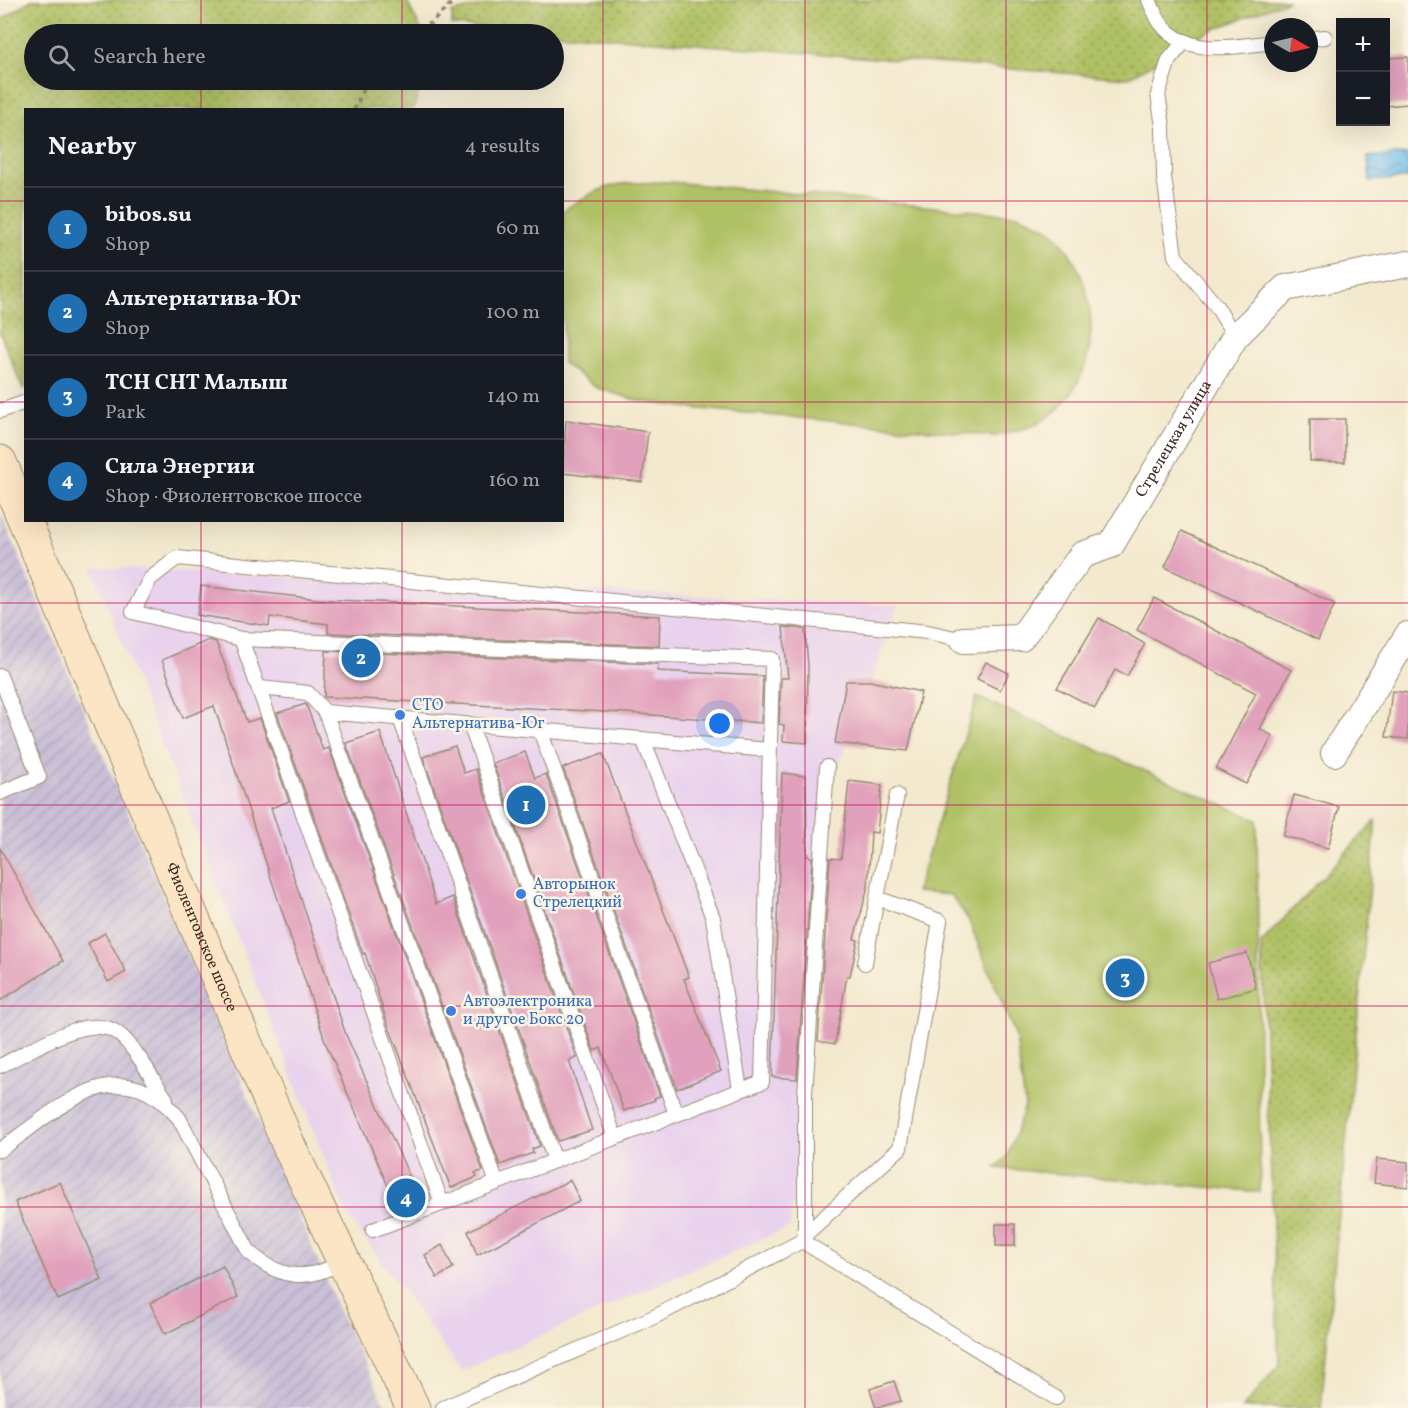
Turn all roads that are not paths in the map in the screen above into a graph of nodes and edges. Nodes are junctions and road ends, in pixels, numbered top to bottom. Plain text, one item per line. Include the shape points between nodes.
1 (1149, 0) edge
2 (1325, 37) dead end
3 (1318, 38) edge
4 (1185, 41) junction
5 (1264, 43) edge
6 (1408, 264) edge
7 (1235, 337) junction
8 (24, 403) edge
9 (0, 411) edge
10 (0, 462) edge
11 (24, 519) edge
12 (25, 522) edge
13 (1408, 635) edge
14 (241, 639) junction
15 (963, 640) joint
16 (0, 676) edge
17 (260, 688) junction
18 (324, 712) junction
19 (400, 718) junction
20 (470, 724) junction
21 (540, 730) junction
22 (643, 740) junction
23 (769, 750) junction
24 (1334, 753) dead end
25 (826, 767) dead end
26 (0, 793) edge
27 (897, 795) dead end
28 (877, 898) junction
29 (865, 963) dead end
30 (0, 1066) edge
31 (740, 1090) junction
32 (676, 1114) junction
33 (179, 1118) junction
34 (615, 1138) junction
35 (0, 1149) edge
36 (555, 1161) junction
37 (497, 1183) junction
38 (442, 1204) junction
39 (373, 1230) dead end
40 (803, 1238) junction
41 (344, 1261) junction
42 (1056, 1398) dead end
43 (413, 1408) edge
44 (443, 1408) edge

1 - 4 lane via 1162,26
2 - 3 lane
4 - 5 lane via 1211,49
4 - 7 lane via 1169,60 1158,94 1175,256
6 - 7 street, Стрелецкая улица via 1286,288
7 - 15 street, Стрелецкая улица via 1111,545 1082,555 1021,638
8 - 9 lane
10 - 11 main road, Фиолентовское шоссе
12 - 41 main road, Фиолентовское шоссе via 289,1146
13 - 24 street
14 - 15 lane via 133,612 150,579 177,558 928,632
14 - 17 lane
14 - 23 lane via 771,659
16 - 26 lane via 39,777
17 - 18 lane via 308,693
17 - 38 lane
18 - 19 lane
18 - 37 lane
19 - 20 lane
19 - 36 lane
20 - 21 lane
20 - 34 lane
21 - 22 lane
21 - 32 lane
22 - 23 lane
22 - 31 lane via 713,918
23 - 31 lane via 762,1082
25 - 40 lane via 805,1094
27 - 28 lane
28 - 29 lane
28 - 40 lane via 940,921 900,1148
30 - 33 lane via 78,1028 100,1025 120,1035
31 - 32 lane
32 - 34 lane
33 - 35 lane via 163,1099 141,1087 117,1083 92,1088
33 - 41 lane via 249,1252 265,1266 284,1274 305,1276 326,1272
34 - 36 lane
36 - 37 lane
37 - 38 lane
38 - 39 lane
40 - 42 lane
40 - 44 lane via 656,1316
41 - 43 main road, Фиолентовское шоссе

